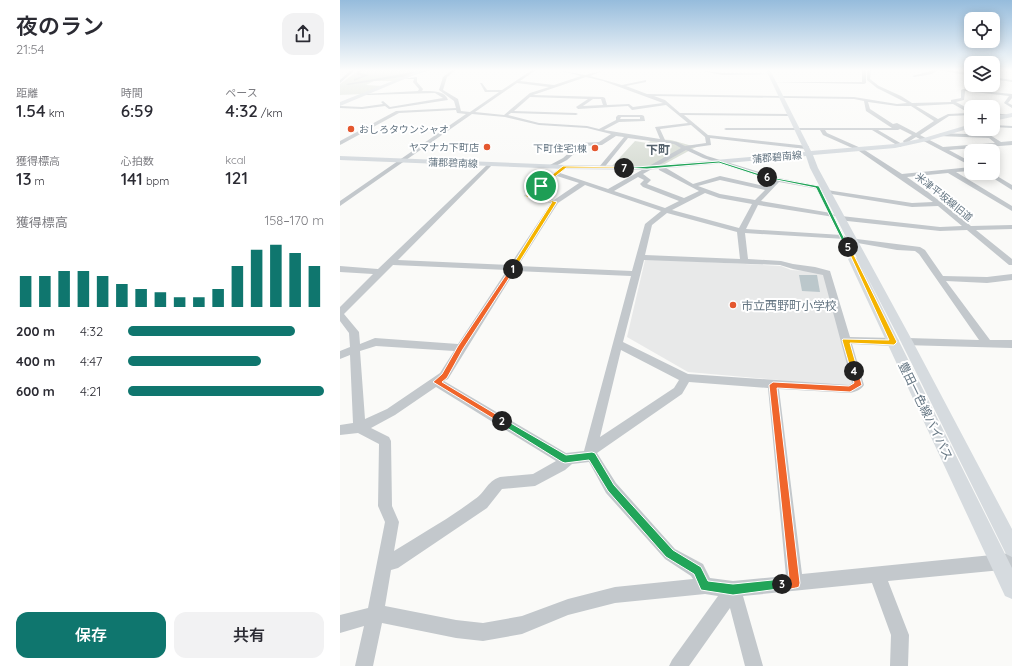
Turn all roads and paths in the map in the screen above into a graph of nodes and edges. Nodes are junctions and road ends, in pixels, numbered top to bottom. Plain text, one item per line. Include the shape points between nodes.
1 (456, 101) edge
2 (489, 101) edge
3 (522, 101) edge
4 (587, 101) edge
5 (604, 101) edge
6 (661, 101) edge
7 (783, 101) edge
8 (866, 101) edge
9 (873, 101) edge
10 (906, 101) edge
11 (449, 102) joint
12 (954, 102) joint
13 (418, 103) joint
14 (620, 104) junction
15 (667, 104) junction
16 (911, 104) junction
17 (897, 105) junction
18 (605, 106) junction
19 (340, 108) edge
20 (457, 108) junction
21 (964, 108) edge
22 (595, 110) junction
23 (888, 110) dead end
24 (882, 111) dead end
25 (510, 112) junction
26 (964, 113) edge
27 (471, 114) junction
28 (576, 114) junction
29 (582, 114) dead end
30 (679, 114) junction
31 (722, 114) junction
32 (1000, 114) edge
33 (789, 115) junction
34 (1011, 115) edge
35 (505, 116) junction
36 (1000, 117) edge
37 (618, 121) dead end
38 (937, 121) junction
39 (691, 124) junction
40 (567, 126) junction
41 (1000, 126) edge
42 (1012, 127) edge
43 (964, 128) edge
44 (726, 129) junction
45 (796, 129) junction
46 (821, 129) junction
47 (600, 130) junction
48 (874, 130) junction
49 (615, 134) junction
50 (941, 135) junction
51 (707, 136) junction
52 (915, 136) junction
53 (626, 137) junction
54 (974, 137) joint
55 (609, 138) junction
56 (727, 138) junction
57 (925, 140) junction
58 (663, 141) junction
59 (340, 143) edge
60 (907, 144) junction
61 (1000, 144) joint
62 (1012, 144) edge
63 (900, 145) junction
64 (806, 147) junction
65 (964, 147) edge
66 (687, 148) junction
67 (942, 149) junction
68 (860, 150) junction
69 (809, 154) junction
70 (340, 158) edge
71 (964, 160) edge
72 (400, 161) junction
73 (719, 162) junction
74 (490, 164) junction
75 (552, 166) junction
76 (565, 167) junction
77 (661, 167) junction
78 (601, 168) junction
79 (647, 168) junction
80 (964, 170) edge
81 (949, 171) junction
82 (557, 174) junction
83 (638, 174) junction
84 (902, 176) junction
85 (778, 180) junction
86 (999, 180) edge
87 (584, 183) junction
88 (692, 186) junction
89 (1012, 188) edge
90 (769, 189) junction
91 (823, 189) junction
92 (608, 191) junction
93 (704, 191) junction
94 (683, 200) junction
95 (555, 202) junction
96 (756, 203) junction
97 (340, 204) edge
98 (938, 204) junction
99 (1012, 209) edge
100 (666, 210) junction
101 (836, 216) junction
102 (1012, 227) edge
103 (968, 228) junction
104 (741, 231) junction
105 (847, 238) junction
106 (641, 257) junction
107 (744, 261) junction
108 (390, 262) junction
109 (1012, 263) edge
110 (513, 268) junction
111 (340, 269) edge
112 (379, 272) junction
113 (636, 274) junction
114 (1012, 277) edge
115 (940, 278) junction
116 (340, 313) edge
117 (846, 340) junction
118 (900, 342) junction
119 (618, 344) junction
120 (987, 344) junction
121 (1012, 344) edge
122 (461, 348) junction
123 (355, 349) junction
124 (340, 355) edge
125 (686, 378) junction
126 (436, 382) junction
127 (773, 385) junction
128 (359, 428) junction
129 (340, 430) edge
130 (591, 454) junction
131 (568, 459) junction
132 (1012, 548) edge
133 (1006, 562) edge
134 (384, 565) junction
135 (877, 574) junction
136 (795, 583) junction
137 (705, 586) junction
138 (733, 589) junction
139 (1012, 589) edge
140 (375, 615) junction
141 (340, 624) edge
142 (364, 666) edge
143 (678, 666) edge
144 (754, 666) edge
145 (899, 666) edge

1 - 20 street
2 - 27 street
3 - 25 street
4 - 22 street via 578,108
5 - 18 street
6 - 15 street
7 - 33 main road, 豊田一色線バイパス
8 - 48 street via 868,110 898,129
9 - 17 street
10 - 16 street
11 - 13 street
11 - 20 street
12 - 16 street
12 - 21 street
13 - 19 street via 389,108 384,103 362,108
14 - 15 street via 629,105 632,109
14 - 18 street
14 - 22 street via 623,109
15 - 30 street
16 - 17 street
16 - 38 street
17 - 23 street via 902,109
18 - 22 street
20 - 27 street via 459,112
20 - 59 street via 398,112
24 - 52 street via 875,111
25 - 28 street
25 - 35 street
26 - 38 street via 950,114
27 - 35 street
27 - 72 street
28 - 29 street
28 - 40 street
30 - 31 street
30 - 39 street
31 - 33 street
31 - 44 street
32 - 34 street
33 - 45 main road, 豊田一色線バイパス
34 - 36 main road
35 - 40 street via 539,124
37 - 47 street
38 - 52 street
39 - 51 street
39 - 58 street via 657,128
40 - 47 street
41 - 42 street
43 - 50 main road, 蒲郡碧南線
44 - 45 street
44 - 56 street
45 - 46 street
45 - 64 main road, 豊田一色線バイパス
46 - 48 street
46 - 68 street, 米津平坂線旧道 via 825,134
47 - 49 street
48 - 63 street
49 - 53 street
49 - 55 street
50 - 54 street
50 - 57 main road, 蒲郡碧南線
51 - 56 street
51 - 66 street via 709,144
52 - 57 street
52 - 60 street via 905,142
53 - 55 street
53 - 58 street
53 - 78 street
54 - 61 street via 990,137
55 - 75 street via 600,144 582,144 565,159
56 - 64 street
57 - 60 main road, 蒲郡碧南線
57 - 67 street
58 - 66 street
60 - 63 main road, 蒲郡碧南線
61 - 62 street
63 - 68 main road, 蒲郡碧南線
64 - 69 main road, 豊田一色線バイパス
65 - 67 street
66 - 73 street
66 - 79 street
67 - 71 street
68 - 69 main road, 蒲郡碧南線
68 - 84 street, 米津平坂線旧道
69 - 73 main road, 蒲郡碧南線
69 - 91 main road, 豊田一色線バイパス via 814,168 811,173
70 - 72 main road, 蒲郡碧南線
72 - 74 main road, 蒲郡碧南線
72 - 97 street
73 - 77 main road, 蒲郡碧南線
73 - 85 street
74 - 75 main road, 蒲郡碧南線
74 - 108 street
75 - 76 main road, 蒲郡碧南線
76 - 78 main road, 蒲郡碧南線
76 - 82 street
77 - 79 main road, 蒲郡碧南線
77 - 88 street
78 - 79 main road, 蒲郡碧南線
79 - 83 street
80 - 81 street
81 - 84 street
81 - 99 street
82 - 87 street
82 - 95 street via 527,196
83 - 92 street
83 - 94 street via 648,180 645,186
84 - 98 street, 米津平坂線旧道
85 - 90 street
85 - 91 street
86 - 89 street
87 - 92 street
87 - 95 street
88 - 90 street via 720,178
88 - 93 street
90 - 96 street
91 - 98 street via 912,205
91 - 101 main road, 豊田一色線バイパス
92 - 100 street
93 - 94 street
93 - 96 street
94 - 100 street
95 - 110 street
96 - 101 street
96 - 104 street
98 - 103 street, 米津平坂線旧道
100 - 104 street
100 - 106 street via 649,224
101 - 103 street via 934,229
101 - 105 main road, 豊田一色線バイパス
102 - 103 street
103 - 109 street, 米津平坂線旧道
104 - 105 street
104 - 107 street
105 - 115 street via 897,248 917,249 922,252
105 - 118 main road, 豊田一色線バイパス
106 - 107 street
106 - 113 street
107 - 117 street via 781,263 792,268 818,269 827,274
108 - 110 street
108 - 112 street
110 - 113 street
110 - 122 street
111 - 112 street
112 - 116 street
113 - 119 street
114 - 115 street via 988,280
115 - 120 street
116 - 123 street via 354,332
117 - 118 street
117 - 127 street via 858,385 850,389
118 - 120 street
118 - 132 main road, 豊田一色線バイパス
118 - 133 main road, 豊田一色線バイパス
119 - 125 street
119 - 130 street
120 - 121 street
122 - 123 street via 375,342
122 - 126 street via 444,376
123 - 124 street
123 - 128 street
125 - 127 street
125 - 130 street via 678,392
126 - 128 street via 391,412
126 - 131 street
127 - 136 street
128 - 129 street
128 - 134 street via 385,441 385,506 392,522
130 - 131 street
130 - 137 street via 611,488 670,554 697,570
131 - 134 street via 535,480 494,487 482,503
133 - 135 street
133 - 139 main road, 豊田一色線バイパス
134 - 140 street
135 - 136 street
135 - 145 street via 900,635
136 - 138 street
137 - 138 street
137 - 140 street via 615,595 568,607 522,624 483,632
138 - 143 street
138 - 144 street
140 - 141 street
140 - 142 street

